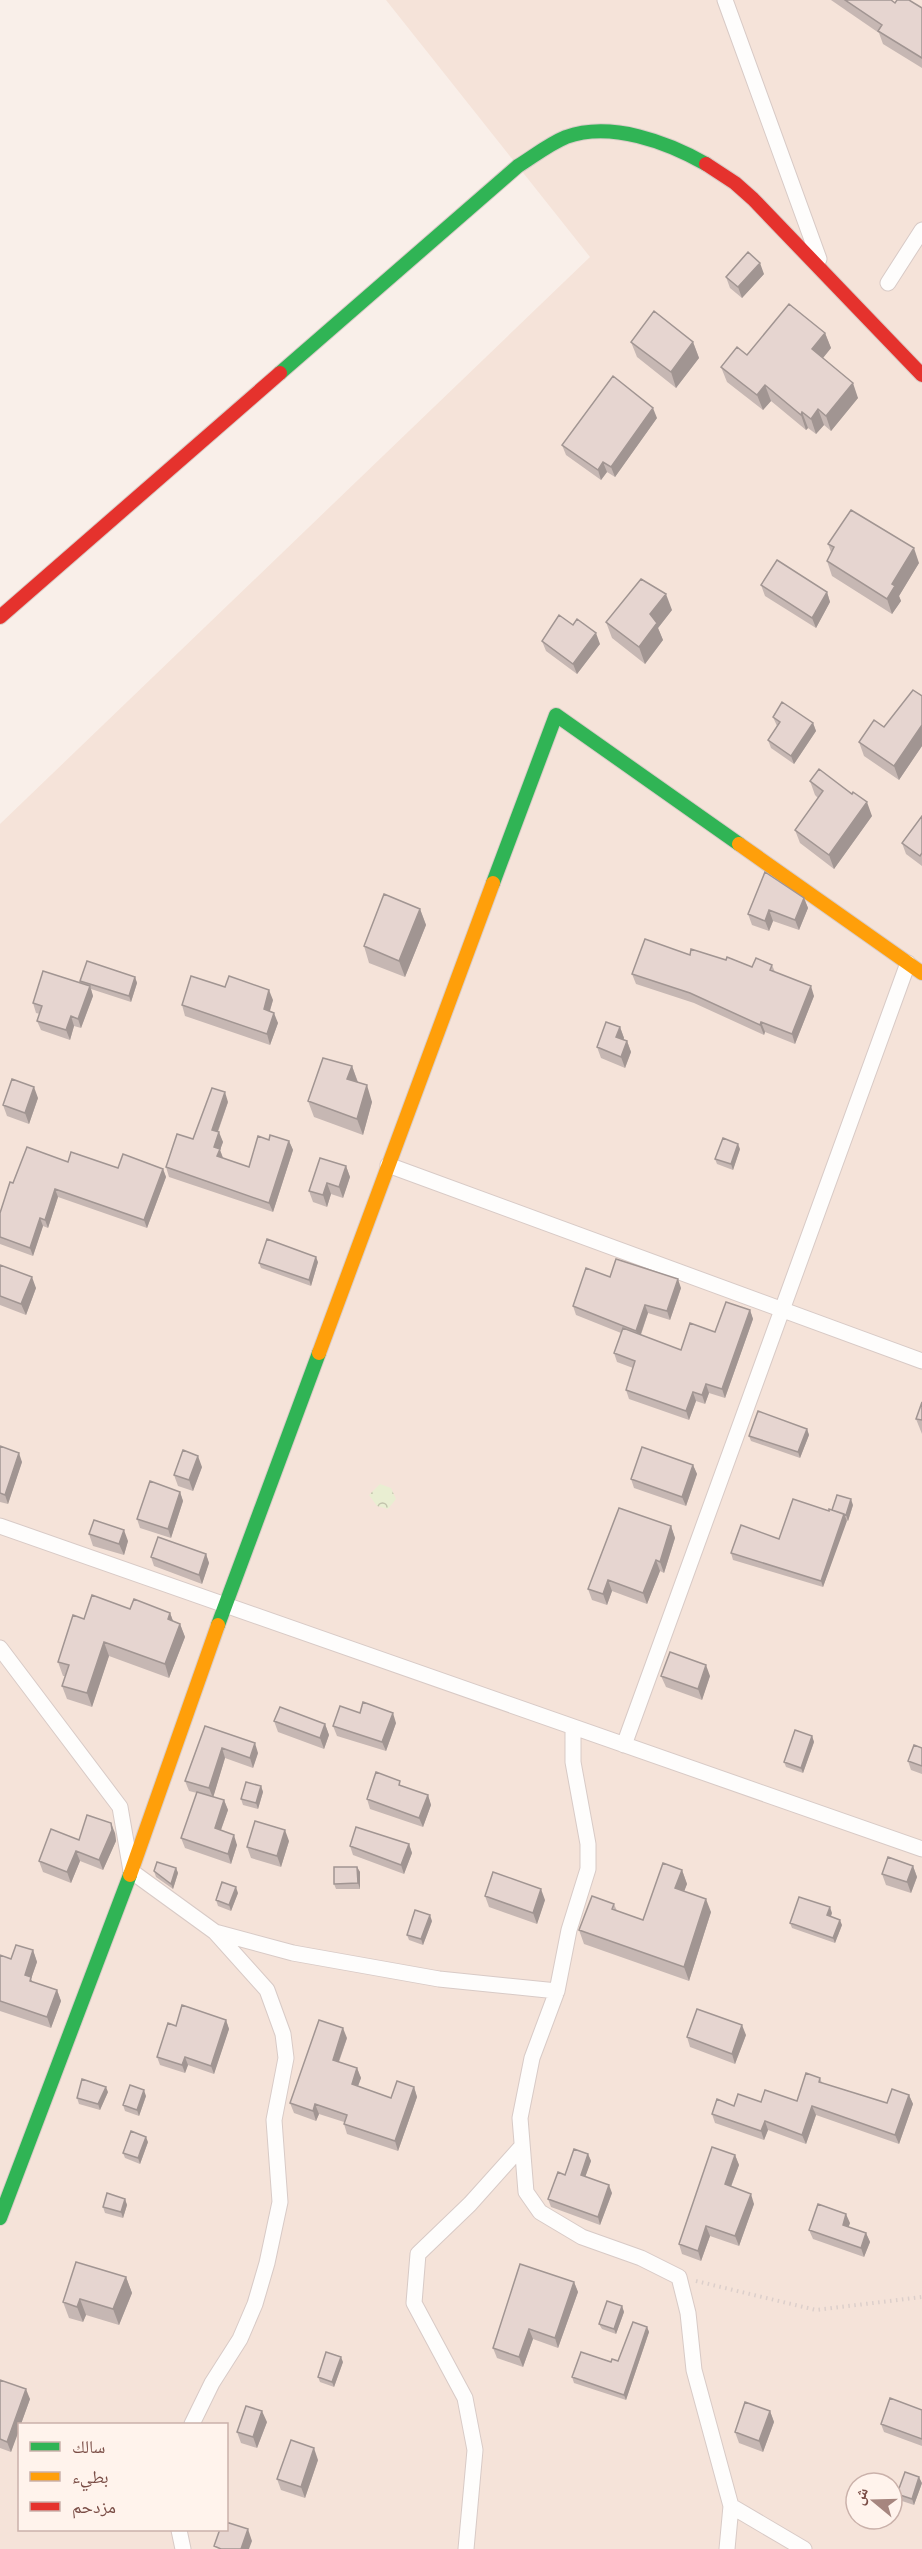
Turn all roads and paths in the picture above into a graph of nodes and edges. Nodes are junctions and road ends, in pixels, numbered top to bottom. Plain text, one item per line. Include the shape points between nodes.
1 (724, 0) edge
2 (922, 230) edge
3 (822, 267) junction
4 (888, 283) dead end
5 (920, 368) edge
6 (0, 617) edge
7 (908, 963) junction
8 (922, 973) edge
9 (388, 1165) junction
10 (781, 1311) junction
11 (922, 1361) edge
12 (0, 1526) edge
13 (225, 1606) junction
14 (0, 1648) edge
15 (573, 1727) junction
16 (624, 1745) junction
17 (922, 1849) edge
18 (132, 1871) junction
19 (215, 1932) junction
20 (557, 1991) junction
21 (522, 2146) junction
22 (0, 2218) edge
23 (679, 2277) junction
24 (922, 2297) edge
25 (192, 2423) edge
26 (731, 2506) junction
27 (179, 2531) edge
28 (183, 2549) edge
29 (466, 2549) edge
30 (727, 2549) edge
31 (804, 2549) edge

1 - 3 street
2 - 4 street
3 - 5 street
3 - 6 street via 735,184 693,156 624,134 573,135 518,166
7 - 8 street
7 - 9 street via 556,715
7 - 10 street
9 - 10 street
9 - 13 street
10 - 11 street
10 - 16 street
12 - 13 street
13 - 15 street
13 - 18 street
14 - 18 street via 120,1807
15 - 16 street
15 - 20 street via 573,1762 588,1844 588,1869 569,1930
16 - 17 street
18 - 19 street
18 - 22 street
19 - 20 street via 293,1953 439,1979
19 - 25 street via 267,1990 284,2034 286,2058 274,2120 280,2202 255,2304
20 - 21 street via 532,2058 520,2118
21 - 23 street via 526,2192 540,2212 582,2237 641,2258
21 - 29 street via 470,2205 418,2254 414,2303 465,2398 475,2450
23 - 24 path via 816,2310
23 - 26 street via 688,2313 694,2370
26 - 30 street
26 - 31 street
27 - 28 street

